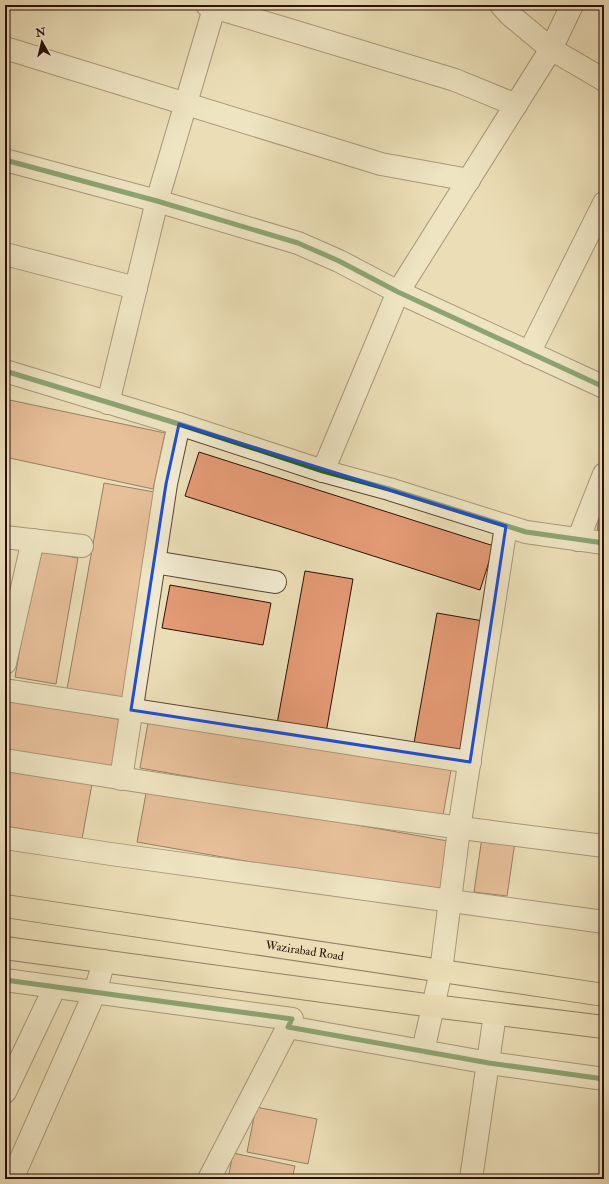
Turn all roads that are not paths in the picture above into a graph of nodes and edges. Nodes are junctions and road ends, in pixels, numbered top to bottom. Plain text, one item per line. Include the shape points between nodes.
1 (501, 5) edge
2 (572, 5) edge
3 (212, 6) edge
4 (5, 48) edge
5 (551, 49) junction
6 (604, 80) edge
7 (187, 104) junction
8 (516, 105) junction
9 (5, 160) edge
10 (468, 180) junction
11 (158, 201) junction
12 (604, 203) edge
13 (5, 254) edge
14 (136, 288) junction
15 (398, 292) junction
16 (529, 353) junction
17 (5, 371) edge
18 (604, 388) edge
19 (108, 403) junction
20 (179, 424) junction
21 (323, 471) junction
22 (603, 481) edge
23 (506, 526) junction
24 (5, 536) edge
25 (33, 540) junction
26 (578, 540) junction
27 (604, 543) edge
28 (82, 546) dead end
29 (154, 562) junction
30 (275, 582) dead end
31 (5, 663) edge
32 (5, 690) edge
33 (131, 710) junction
34 (5, 760) edge
35 (470, 762) junction
36 (121, 779) junction
37 (459, 829) junction
38 (5, 838) edge
39 (604, 846) edge
40 (450, 901) junction
41 (5, 906) edge
42 (604, 922) edge
43 (5, 948) edge
44 (104, 961) junction
45 (441, 971) junction
46 (5, 980) edge
47 (55, 987) junction
48 (95, 992) junction
49 (604, 995) edge
50 (432, 1006) junction
51 (495, 1014) junction
52 (288, 1027) junction
53 (604, 1027) edge
54 (423, 1051) junction
55 (489, 1063) junction
56 (604, 1079) edge
57 (5, 1092) edge
58 (12, 1179) edge
59 (208, 1179) edge
60 (471, 1179) edge

1 - 5 street
2 - 5 street
3 - 7 street
3 - 8 street via 455,80
4 - 7 street
5 - 6 street
5 - 8 street
7 - 10 street via 381,164
7 - 11 street
8 - 10 street
9 - 11 street
10 - 15 street
11 - 14 street
11 - 15 street via 298,243
12 - 16 street
13 - 14 street
14 - 19 street
15 - 16 street
15 - 21 street
16 - 18 street
17 - 19 street
19 - 20 street
20 - 21 street
20 - 29 street via 166,484
21 - 23 street
22 - 26 street
23 - 26 street via 526,532
23 - 35 street
24 - 25 street
25 - 28 street
25 - 31 street
26 - 27 street
29 - 30 street
29 - 33 street
32 - 33 street
33 - 35 street
33 - 36 street
34 - 36 street
35 - 37 street
36 - 37 street
37 - 39 street
37 - 40 street
38 - 40 street
40 - 42 street
40 - 45 street
41 - 45 highway, Wazirabad Road
43 - 44 highway
44 - 48 street
44 - 50 highway
45 - 49 highway, Wazirabad Road
45 - 50 street
46 - 47 street
47 - 48 street
47 - 57 street
48 - 52 street via 292,1019
48 - 58 street
50 - 51 highway
50 - 54 street
51 - 53 highway
51 - 55 street
52 - 54 street
52 - 59 street
54 - 55 street
55 - 56 street
55 - 60 street

